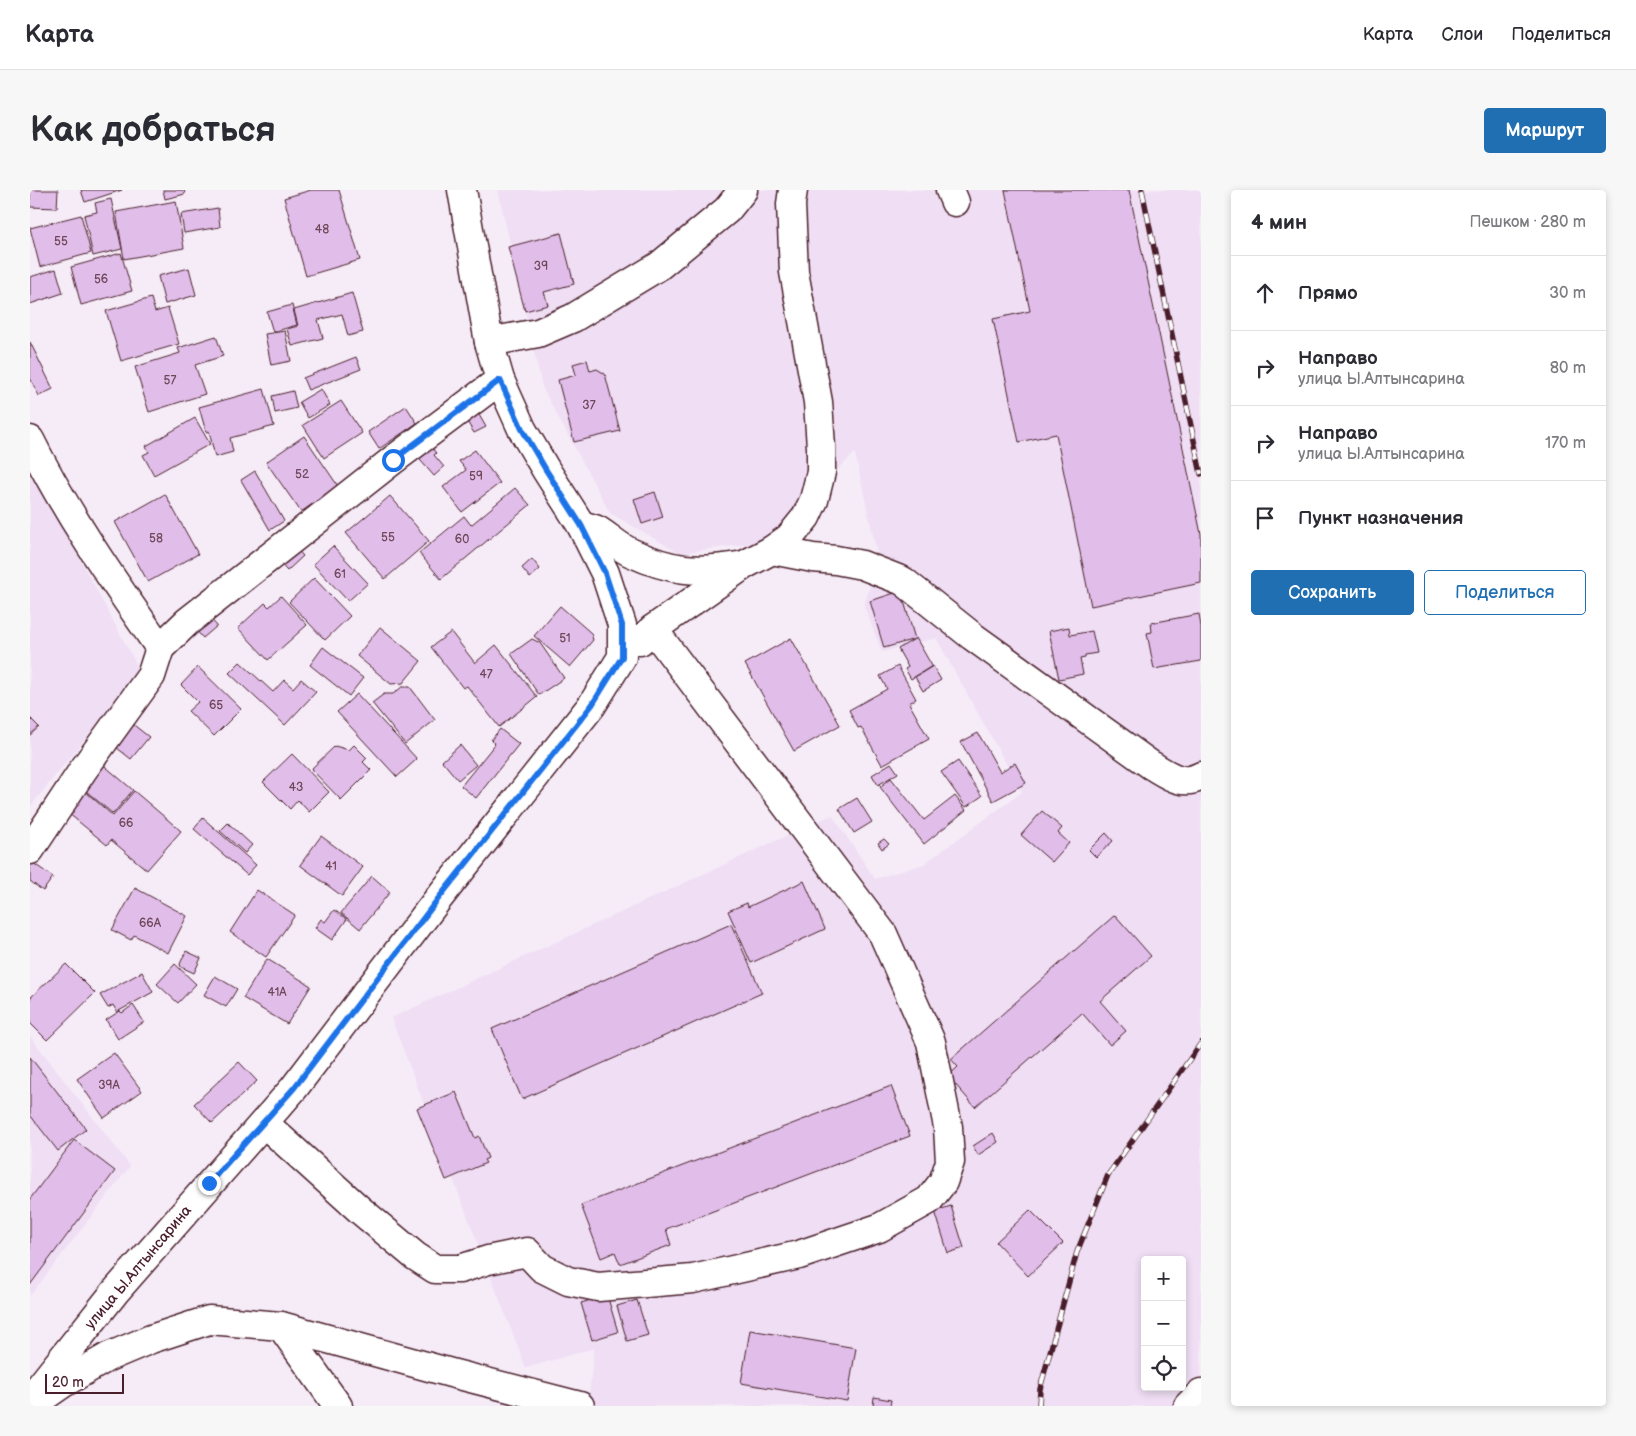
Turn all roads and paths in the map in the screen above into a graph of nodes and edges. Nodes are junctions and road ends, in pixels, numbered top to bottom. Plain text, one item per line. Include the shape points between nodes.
1 (462, 190) edge
2 (743, 190) edge
3 (793, 190) edge
4 (489, 342) junction
5 (500, 380) junction
6 (30, 440) edge
7 (581, 525) junction
8 (772, 550) junction
9 (744, 564) junction
10 (653, 629) junction
11 (160, 648) junction
12 (622, 657) junction
13 (1201, 776) edge
14 (30, 850) edge
15 (264, 1123) junction
16 (281, 1326) junction
17 (1201, 1393) edge
18 (30, 1399) edge
19 (30, 1406) edge
20 (338, 1406) edge
21 (580, 1406) edge
22 (1188, 1406) edge

1 - 4 street
2 - 4 street via 727,210 658,266 574,318 538,333
3 - 8 street via 794,272 818,402 821,472 806,517 788,538
4 - 5 street
5 - 7 street via 522,429
5 - 11 street via 186,622
6 - 11 street via 94,552
7 - 9 street via 598,530 630,553 686,571
7 - 12 street via 613,595 622,625
8 - 9 street
8 - 13 street via 862,565 903,581 972,636 1151,765 1177,780 1189,781
9 - 10 street, улица Ы.Алтынсарина
10 - 12 street, улица Ы.Алтынсарина
10 - 15 street via 884,934 931,1042 948,1127 950,1162 943,1182 929,1200 879,1228 844,1240 799,1255 694,1279 598,1287 568,1280 542,1268 527,1252 460,1269 435,1269 360,1210
11 - 14 street via 151,676
12 - 15 street, улица Ы.Алтынсарина via 592,705
15 - 18 street, улица Ы.Алтынсарина via 115,1292
16 - 19 street via 209,1320 108,1357
16 - 20 street
16 - 21 street
17 - 22 street

